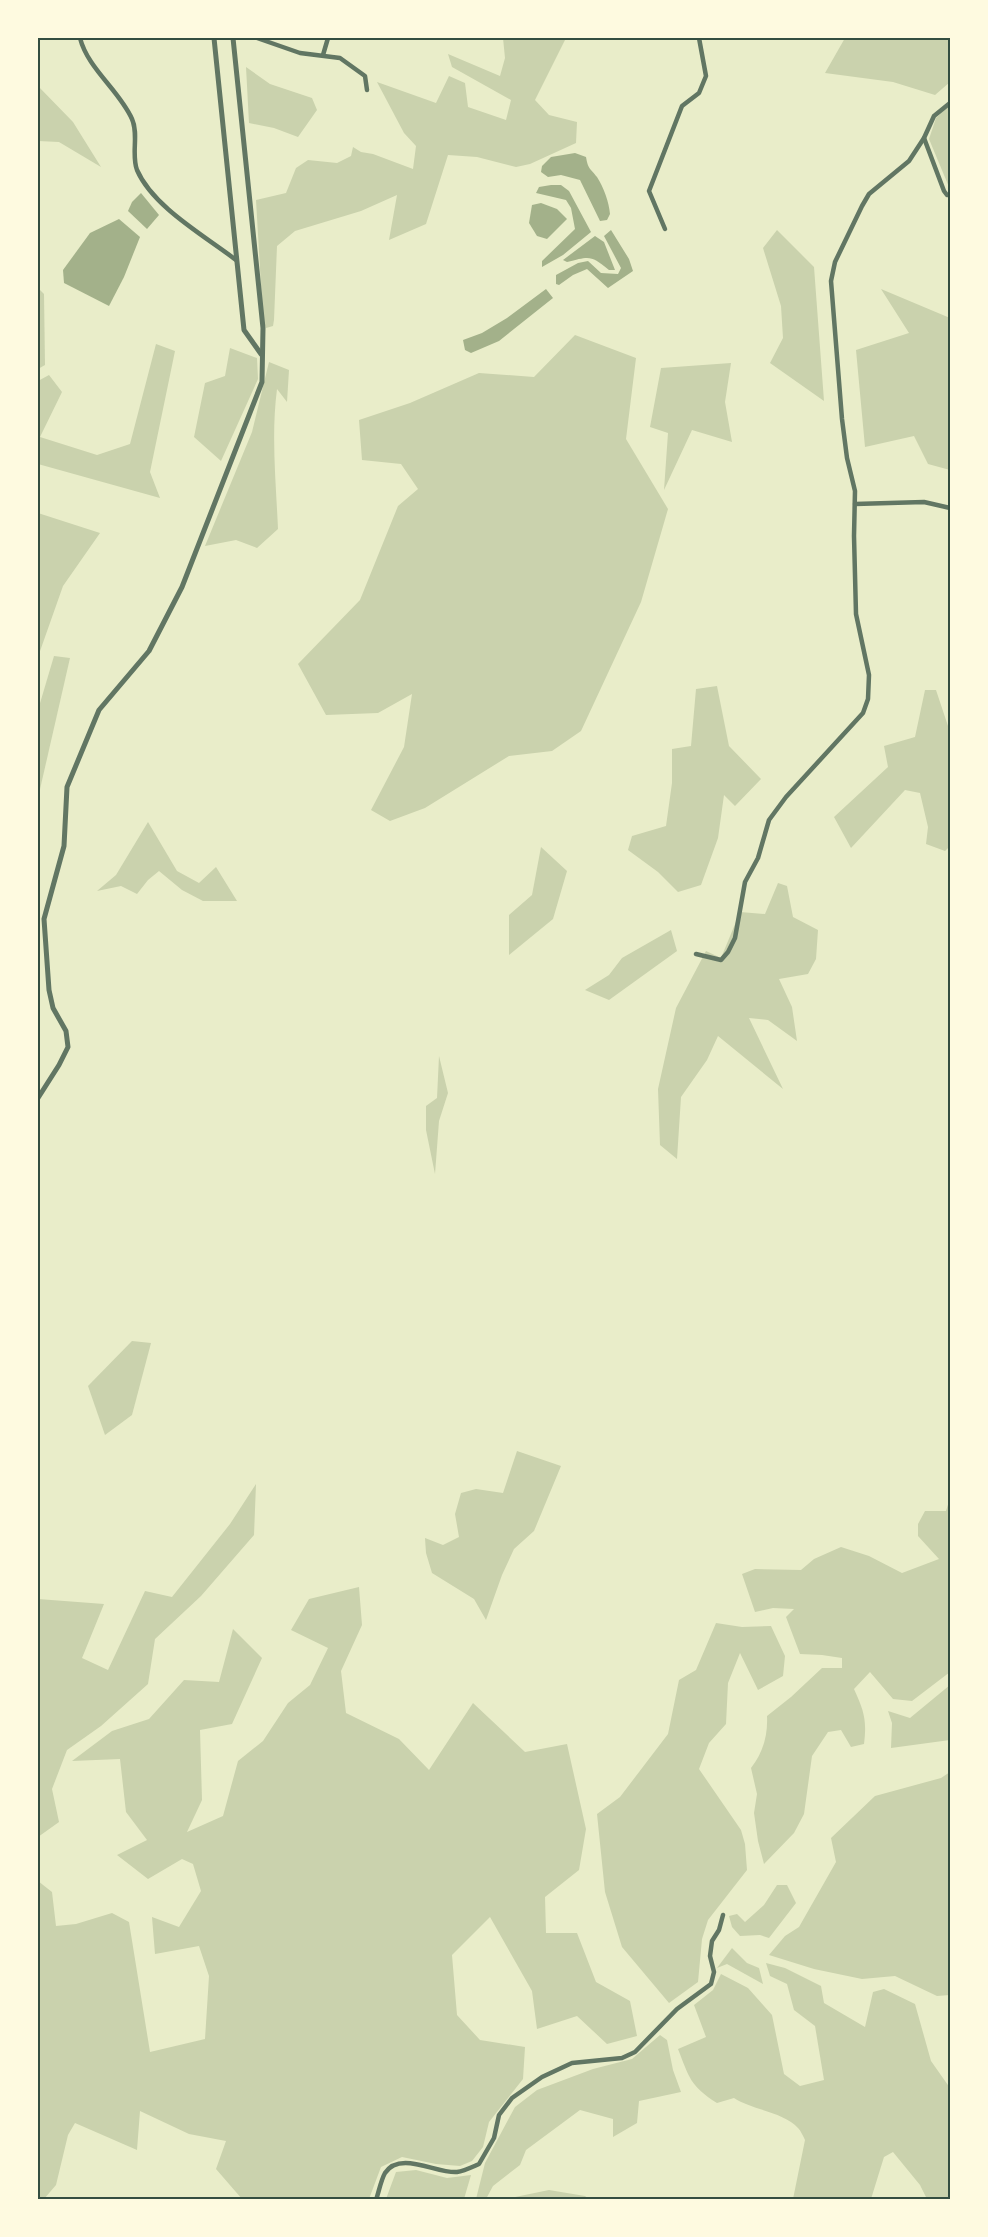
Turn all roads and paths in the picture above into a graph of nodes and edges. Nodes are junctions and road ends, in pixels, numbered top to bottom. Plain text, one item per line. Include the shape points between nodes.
1 (80, 38) edge
2 (214, 38) edge
3 (233, 38) edge
4 (257, 38) edge
5 (328, 38) edge
6 (699, 38) edge
7 (323, 55) junction
8 (367, 90) dead end
9 (951, 103) edge
10 (924, 138) junction
11 (951, 195) edge
12 (665, 229) dead end
13 (236, 260) junction
14 (261, 354) junction
15 (855, 504) junction
16 (951, 508) edge
17 (696, 954) dead end
18 (38, 1098) edge
19 (723, 1915) dead end
20 (376, 2199) edge

1 - 13 street via 133,121 137,168 148,186 169,210
2 - 13 street
3 - 14 street via 263,328
4 - 7 street via 300,53
5 - 7 street
6 - 12 street via 706,76 699,93 682,106 649,191
7 - 8 street via 340,58 353,66 365,76
9 - 10 street via 934,116
10 - 11 street via 944,191
10 - 15 street via 909,161 869,194 861,206 831,281 842,419
13 - 14 street via 244,330
14 - 18 street via 262,382 182,587 149,651 99,710 67,787 64,846 44,919 49,990 53,1008 66,1031 68,1047
15 - 16 street via 924,502
15 - 17 street via 856,614 869,675 866,707 770,820 758,858 745,882 735,938 728,952 721,960
19 - 20 street via 712,1941 711,1984 677,2009 635,2052 622,2058 572,2062 542,2078 512,2098 499,2115 494,2138 479,2164 456,2172 408,2162 393,2166 386,2172

